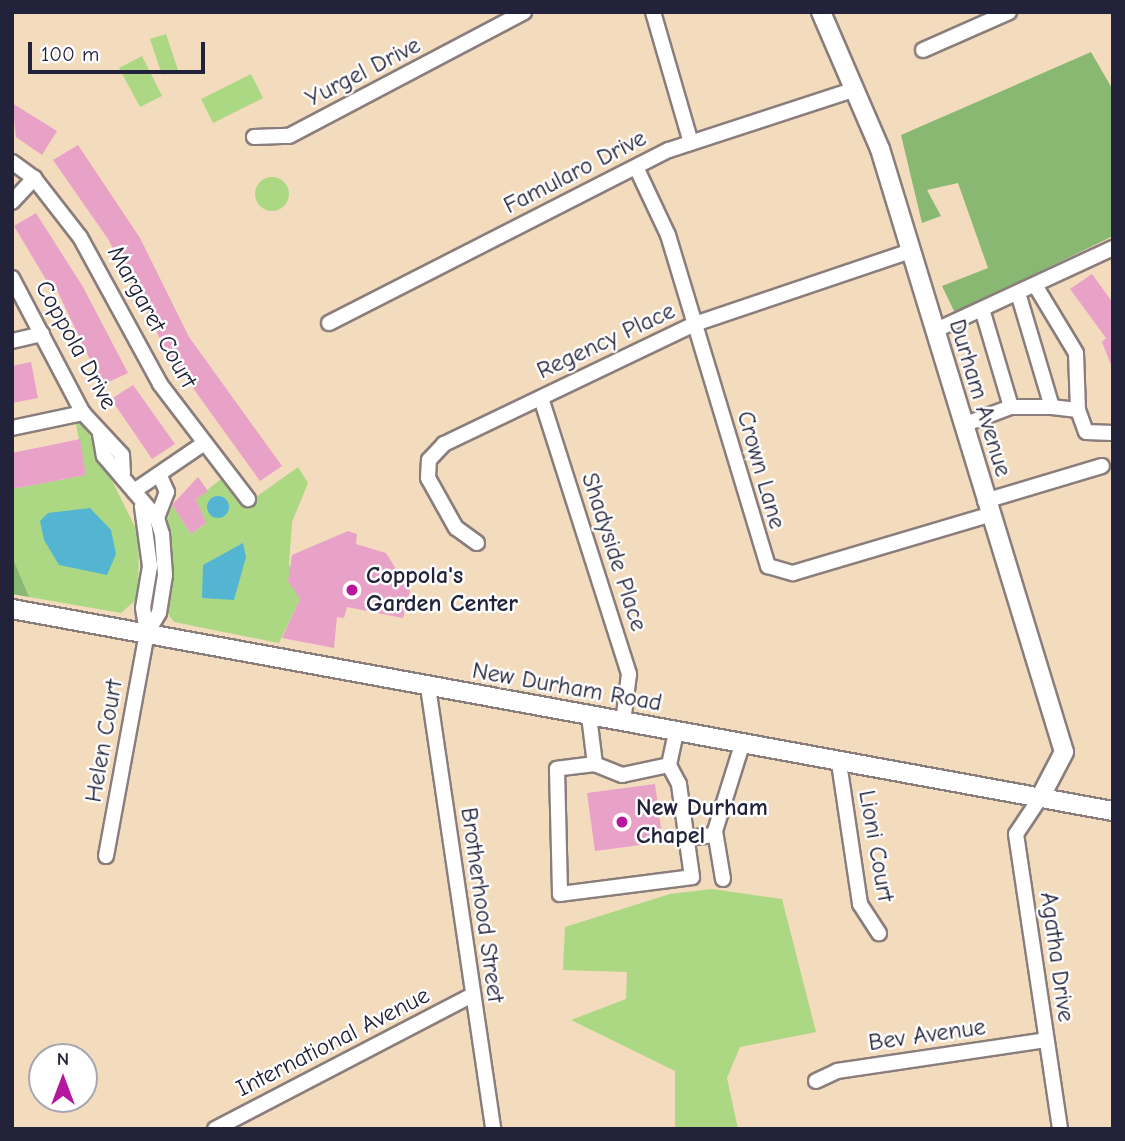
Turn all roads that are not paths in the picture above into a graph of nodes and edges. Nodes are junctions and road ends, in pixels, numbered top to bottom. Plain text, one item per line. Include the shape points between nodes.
1 (524, 12) edge
2 (653, 12) edge
3 (1009, 12) edge
4 (825, 14) edge
5 (923, 50) dead end
6 (853, 90) junction
7 (254, 137) dead end
8 (691, 143) junction
9 (12, 162) edge
10 (636, 167) junction
11 (34, 178) junction
12 (12, 202) edge
13 (1113, 248) edge
14 (911, 251) junction
15 (12, 278) edge
16 (1035, 285) junction
17 (1018, 293) junction
18 (982, 309) junction
19 (329, 323) dead end
20 (695, 324) junction
21 (934, 331) junction
22 (42, 334) junction
23 (12, 341) edge
24 (541, 398) junction
25 (1011, 407) junction
26 (1052, 407) junction
27 (1078, 410) junction
28 (83, 413) junction
29 (962, 425) junction
30 (12, 428) edge
31 (1113, 433) edge
32 (203, 444) junction
33 (1102, 466) dead end
34 (160, 476) junction
35 (134, 491) junction
36 (248, 499) dead end
37 (142, 507) junction
38 (987, 508) junction
39 (157, 518) junction
40 (477, 543) dead end
41 (12, 609) edge
42 (147, 633) junction
43 (428, 687) junction
44 (589, 716) junction
45 (623, 723) junction
46 (676, 732) junction
47 (742, 745) junction
48 (838, 763) junction
49 (595, 764) junction
50 (669, 765) junction
51 (1040, 798) junction
52 (1113, 811) edge
53 (715, 835) junction
54 (687, 838) junction
55 (106, 856) dead end
56 (723, 879) dead end
57 (879, 933) dead end
58 (472, 995) junction
59 (1046, 1040) junction
60 (816, 1081) dead end
61 (215, 1129) edge
62 (493, 1129) edge
63 (1060, 1129) edge

1 - 7 street, Yurgel Drive via 289,136
2 - 8 street
3 - 5 street
4 - 6 main road, Durham Avenue
6 - 8 street, Famularo Drive
6 - 14 main road, Durham Avenue via 880,149
8 - 10 street, Famularo Drive
9 - 11 street, Margaret Court
10 - 19 street, Famularo Drive
10 - 20 street, Crown Lane via 668,235
11 - 12 street
11 - 32 street, Margaret Court via 86,247 160,384
13 - 16 street
14 - 20 street, Regency Place
14 - 21 main road, Durham Avenue
15 - 22 street, Coppola Drive
16 - 17 street
16 - 27 street via 1076,353
17 - 18 street
17 - 26 street
18 - 21 street
18 - 25 street
20 - 24 street, Regency Place
20 - 38 street, Crown Lane via 763,557 774,572 793,573
21 - 29 main road, Durham Avenue
22 - 23 street
22 - 28 street, Coppola Drive
24 - 40 street, Regency Place via 444,444 429,460 428,478 456,528
24 - 45 street, Shadyside Place via 629,674
25 - 26 street
25 - 29 street
26 - 27 street
27 - 31 street via 1086,432
28 - 30 street
28 - 35 street, Coppola Drive via 122,455 123,473
29 - 38 main road, Durham Avenue
32 - 34 street
32 - 36 street, Margaret Court
33 - 38 street
34 - 35 street
34 - 39 street via 167,492
35 - 37 street, Coppola Drive
37 - 39 street, Coppola Drive
37 - 42 street, Coppola Drive via 150,566 143,608
38 - 51 main road, Durham Avenue via 1064,752
39 - 42 street via 165,575 159,613
41 - 42 main road, New Durham Road
42 - 43 main road, New Durham Road
42 - 55 street, Helen Court
43 - 44 main road, New Durham Road
43 - 58 street, Brotherhood Street
44 - 45 main road, New Durham Road
44 - 49 street
45 - 46 main road, New Durham Road
46 - 47 main road, New Durham Road
46 - 50 street
47 - 48 main road, New Durham Road
47 - 53 street
48 - 51 main road, New Durham Road
48 - 57 street, Lioni Court via 860,904
49 - 50 street via 622,775
49 - 54 street via 557,769 554,797 560,894 692,877
50 - 54 street via 679,784
51 - 52 main road, New Durham Road
51 - 59 street, Agatha Drive via 1016,834
53 - 54 street
53 - 56 street
58 - 61 street, International Avenue
58 - 62 street, Brotherhood Street
59 - 60 street, Bev Avenue via 837,1071
59 - 63 street, Agatha Drive

